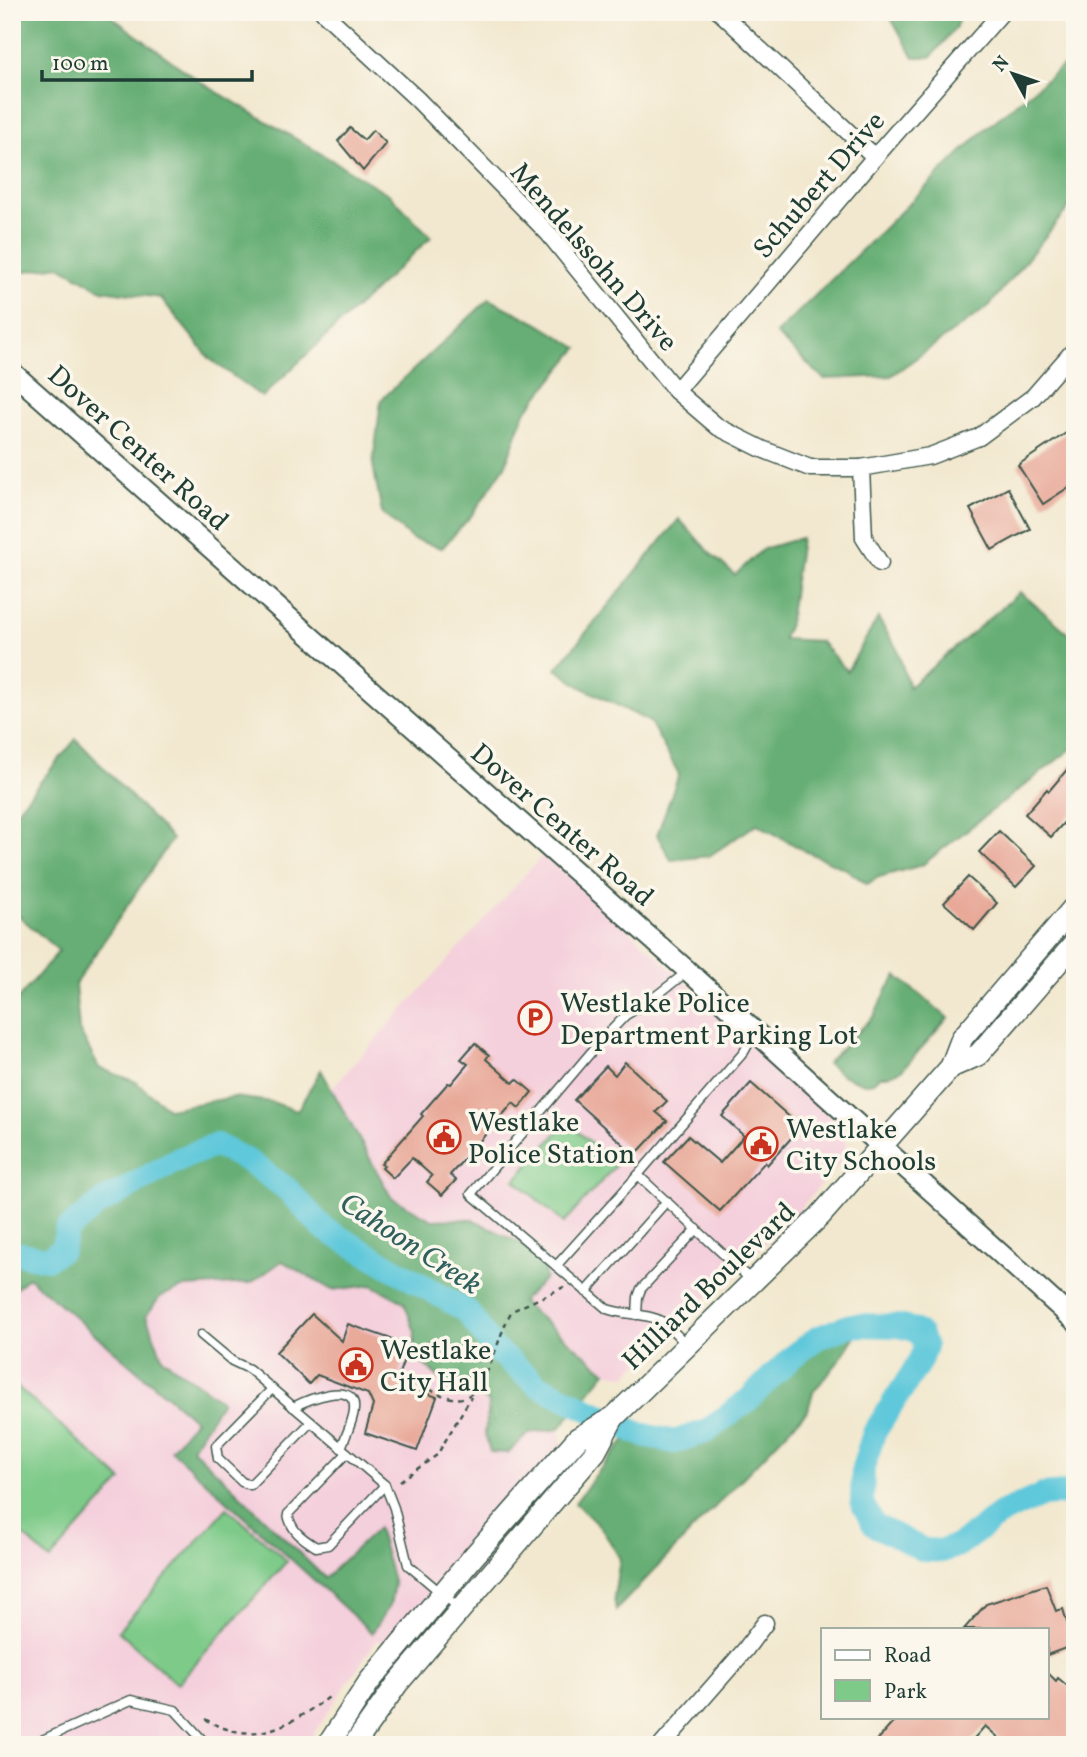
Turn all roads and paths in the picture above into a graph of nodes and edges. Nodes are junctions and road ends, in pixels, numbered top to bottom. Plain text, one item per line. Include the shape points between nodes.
1 (323, 12) edge
2 (720, 12) edge
3 (1002, 12) edge
4 (875, 157) junction
5 (1075, 349) edge
6 (12, 372) edge
7 (676, 391) junction
8 (861, 468) junction
9 (880, 563) dead end
10 (1075, 906) edge
11 (1075, 943) edge
12 (688, 971) junction
13 (755, 1032) junction
14 (951, 1067) junction
15 (882, 1147) junction
16 (638, 1175) junction
17 (667, 1201) junction
18 (697, 1228) junction
19 (556, 1266) junction
20 (573, 1281) junction
21 (753, 1282) junction
22 (586, 1292) junction
23 (637, 1315) junction
24 (1075, 1321) edge
25 (201, 1335) dead end
26 (687, 1345) junction
27 (401, 1382) dead end
28 (272, 1389) junction
29 (472, 1394) junction
30 (293, 1407) junction
31 (614, 1417) junction
32 (311, 1422) junction
33 (344, 1450) junction
34 (400, 1480) dead end
35 (385, 1485) junction
36 (441, 1595) junction
37 (460, 1609) junction
38 (765, 1623) dead end
39 (332, 1695) dead end
40 (205, 1719) dead end
41 (31, 1745) edge
42 (206, 1745) edge
43 (328, 1745) edge
44 (354, 1745) edge
45 (662, 1745) edge

1 - 7 street, Mendelssohn Drive via 417,99 548,233
2 - 4 street
3 - 4 street, Schubert Drive
4 - 7 street, Schubert Drive
5 - 8 street, Mendelssohn Drive via 1033,397 979,437 930,456
6 - 12 street, Dover Center Road
7 - 8 street, Mendelssohn Drive via 718,427 762,449 810,468
8 - 9 street via 864,538
10 - 14 main road, Hilliard Boulevard via 962,1038
11 - 14 main road, Hilliard Boulevard via 978,1055
12 - 13 street, Dover Center Road
12 - 19 lane via 626,1015 471,1194
13 - 15 street, Dover Center Road
13 - 16 lane via 744,1052
14 - 15 main road, Hilliard Boulevard
15 - 21 main road, Hilliard Boulevard
15 - 24 street, Dover Center Road
16 - 17 lane
16 - 19 lane
17 - 18 lane
17 - 22 lane
18 - 21 lane
18 - 23 lane via 641,1289
19 - 20 lane
20 - 22 lane
20 - 29 path via 512,1311 480,1386
21 - 26 main road, Hilliard Boulevard
22 - 23 lane via 607,1309
23 - 26 lane via 660,1320
25 - 28 lane
26 - 31 main road, Hilliard Boulevard
27 - 29 path via 413,1381 456,1399
28 - 30 lane
28 - 32 lane via 216,1446 218,1459 242,1482 250,1485
29 - 34 path via 437,1455
30 - 32 lane
30 - 33 lane via 316,1396 345,1394 355,1409
31 - 36 main road, Hilliard Boulevard via 578,1438
31 - 37 main road, Hilliard Boulevard via 595,1452
32 - 33 lane
33 - 35 lane
33 - 35 lane via 288,1514 299,1535 316,1547 328,1545
35 - 36 lane via 408,1565
36 - 37 lane
36 - 43 main road, Hilliard Boulevard via 369,1682
37 - 44 main road, Hilliard Boulevard via 397,1684
38 - 45 street
39 - 40 path via 294,1722 264,1732 218,1727
41 - 42 lane via 131,1700 175,1710

